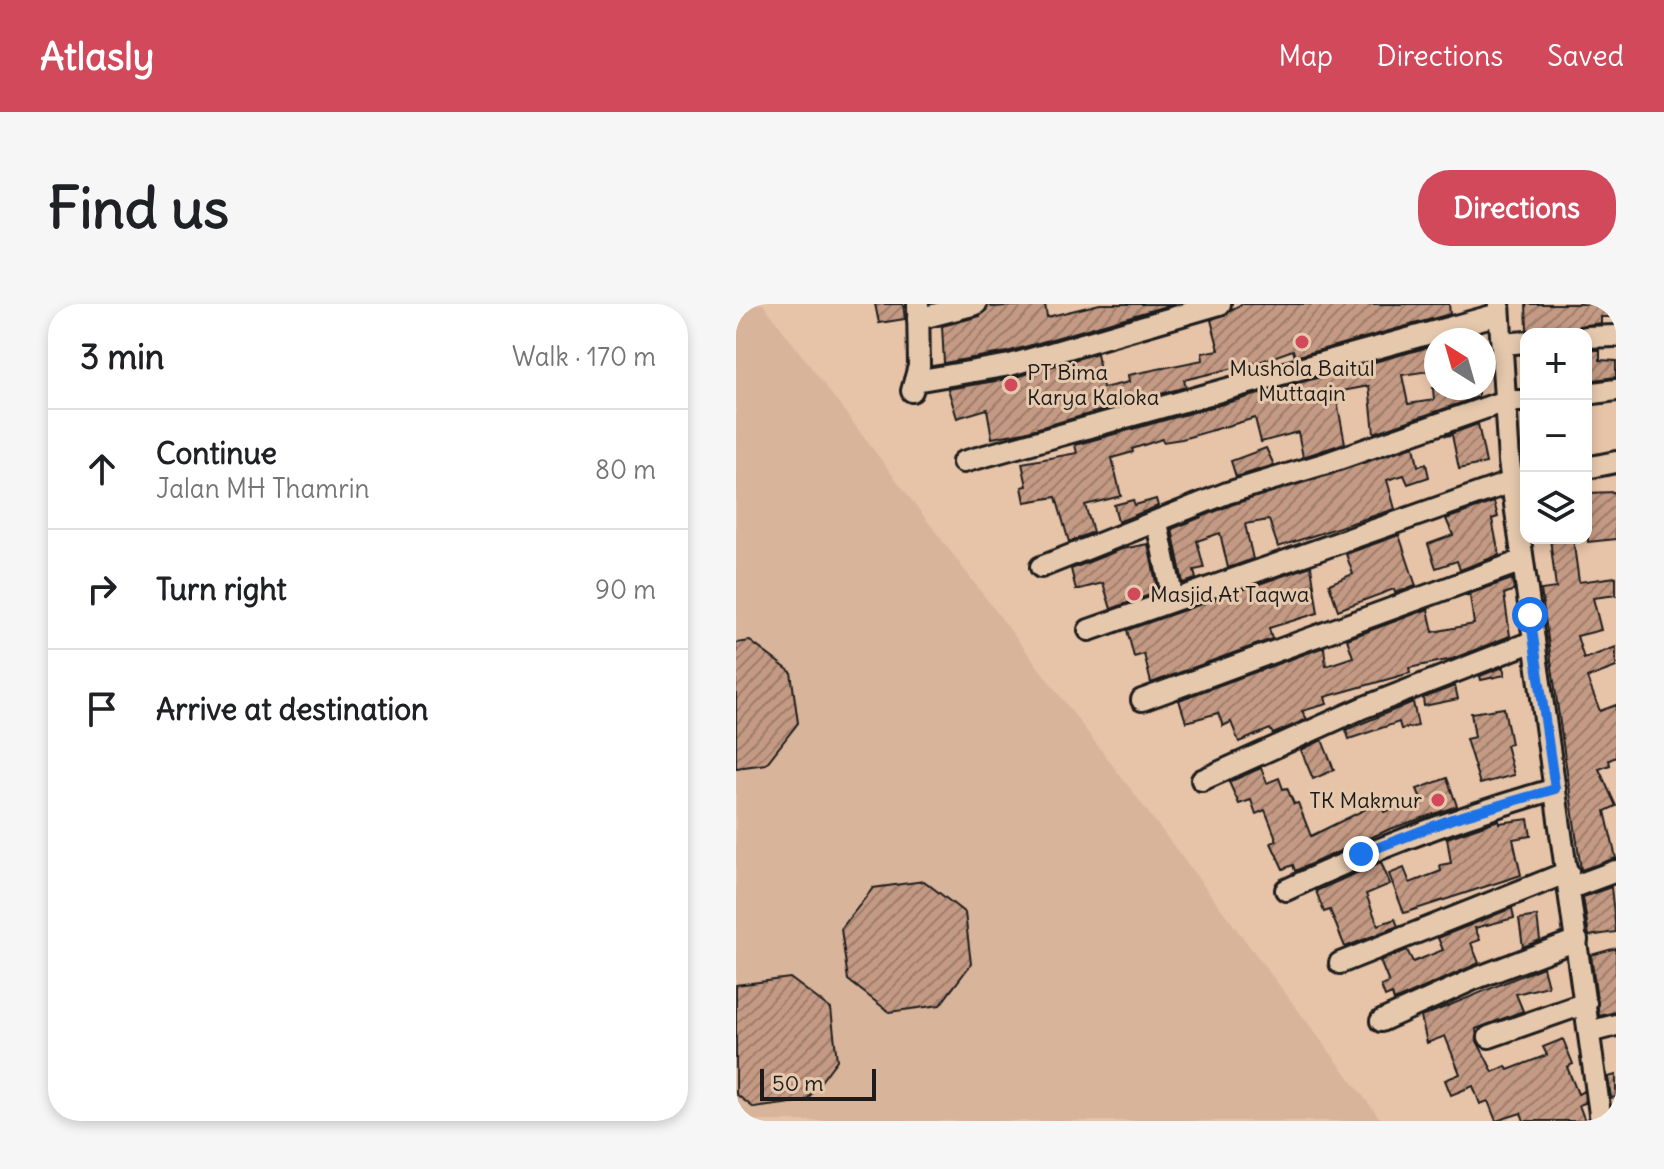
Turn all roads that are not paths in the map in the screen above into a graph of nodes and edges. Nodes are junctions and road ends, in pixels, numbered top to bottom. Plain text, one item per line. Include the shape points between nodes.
1 (976, 304) edge
2 (1220, 304) edge
3 (1499, 309) edge
4 (918, 312) edge
5 (1616, 336) edge
6 (1592, 337) edge
7 (1520, 343) edge
8 (1503, 344) junction
9 (1616, 390) edge
10 (1592, 393) edge
11 (1505, 401) junction
12 (1520, 401) edge
13 (963, 462) dead end
14 (1616, 462) edge
15 (1592, 467) edge
16 (1519, 478) edge
17 (1157, 523) junction
18 (1522, 561) junction
19 (1041, 567) dead end
20 (1173, 600) junction
21 (1089, 630) dead end
22 (1534, 641) junction
23 (1142, 700) dead end
24 (1202, 780) dead end
25 (1555, 789) junction
26 (1616, 871) edge
27 (1569, 880) junction
28 (1286, 890) dead end
29 (1577, 940) junction
30 (1340, 963) dead end
31 (1586, 1003) junction
32 (1381, 1021) dead end
33 (1616, 1025) edge
34 (1589, 1032) junction
35 (1489, 1037) dead end
36 (1605, 1113) edge

1 - 4 street
2 - 4 street via 913,388 919,366
3 - 8 street
3 - 13 street
5 - 6 street
7 - 8 street
8 - 11 street
9 - 10 street
11 - 12 street
11 - 16 street
11 - 17 street via 1227,493
14 - 15 street
16 - 18 street
16 - 20 street
17 - 19 street
17 - 20 street
18 - 22 street
18 - 23 street
20 - 21 street
22 - 24 street via 1362,708
22 - 25 street
25 - 27 street
25 - 28 street via 1452,819
26 - 27 street
27 - 29 street
27 - 30 street
29 - 31 street
29 - 32 street
31 - 34 street
31 - 35 street
33 - 34 street
34 - 36 street

